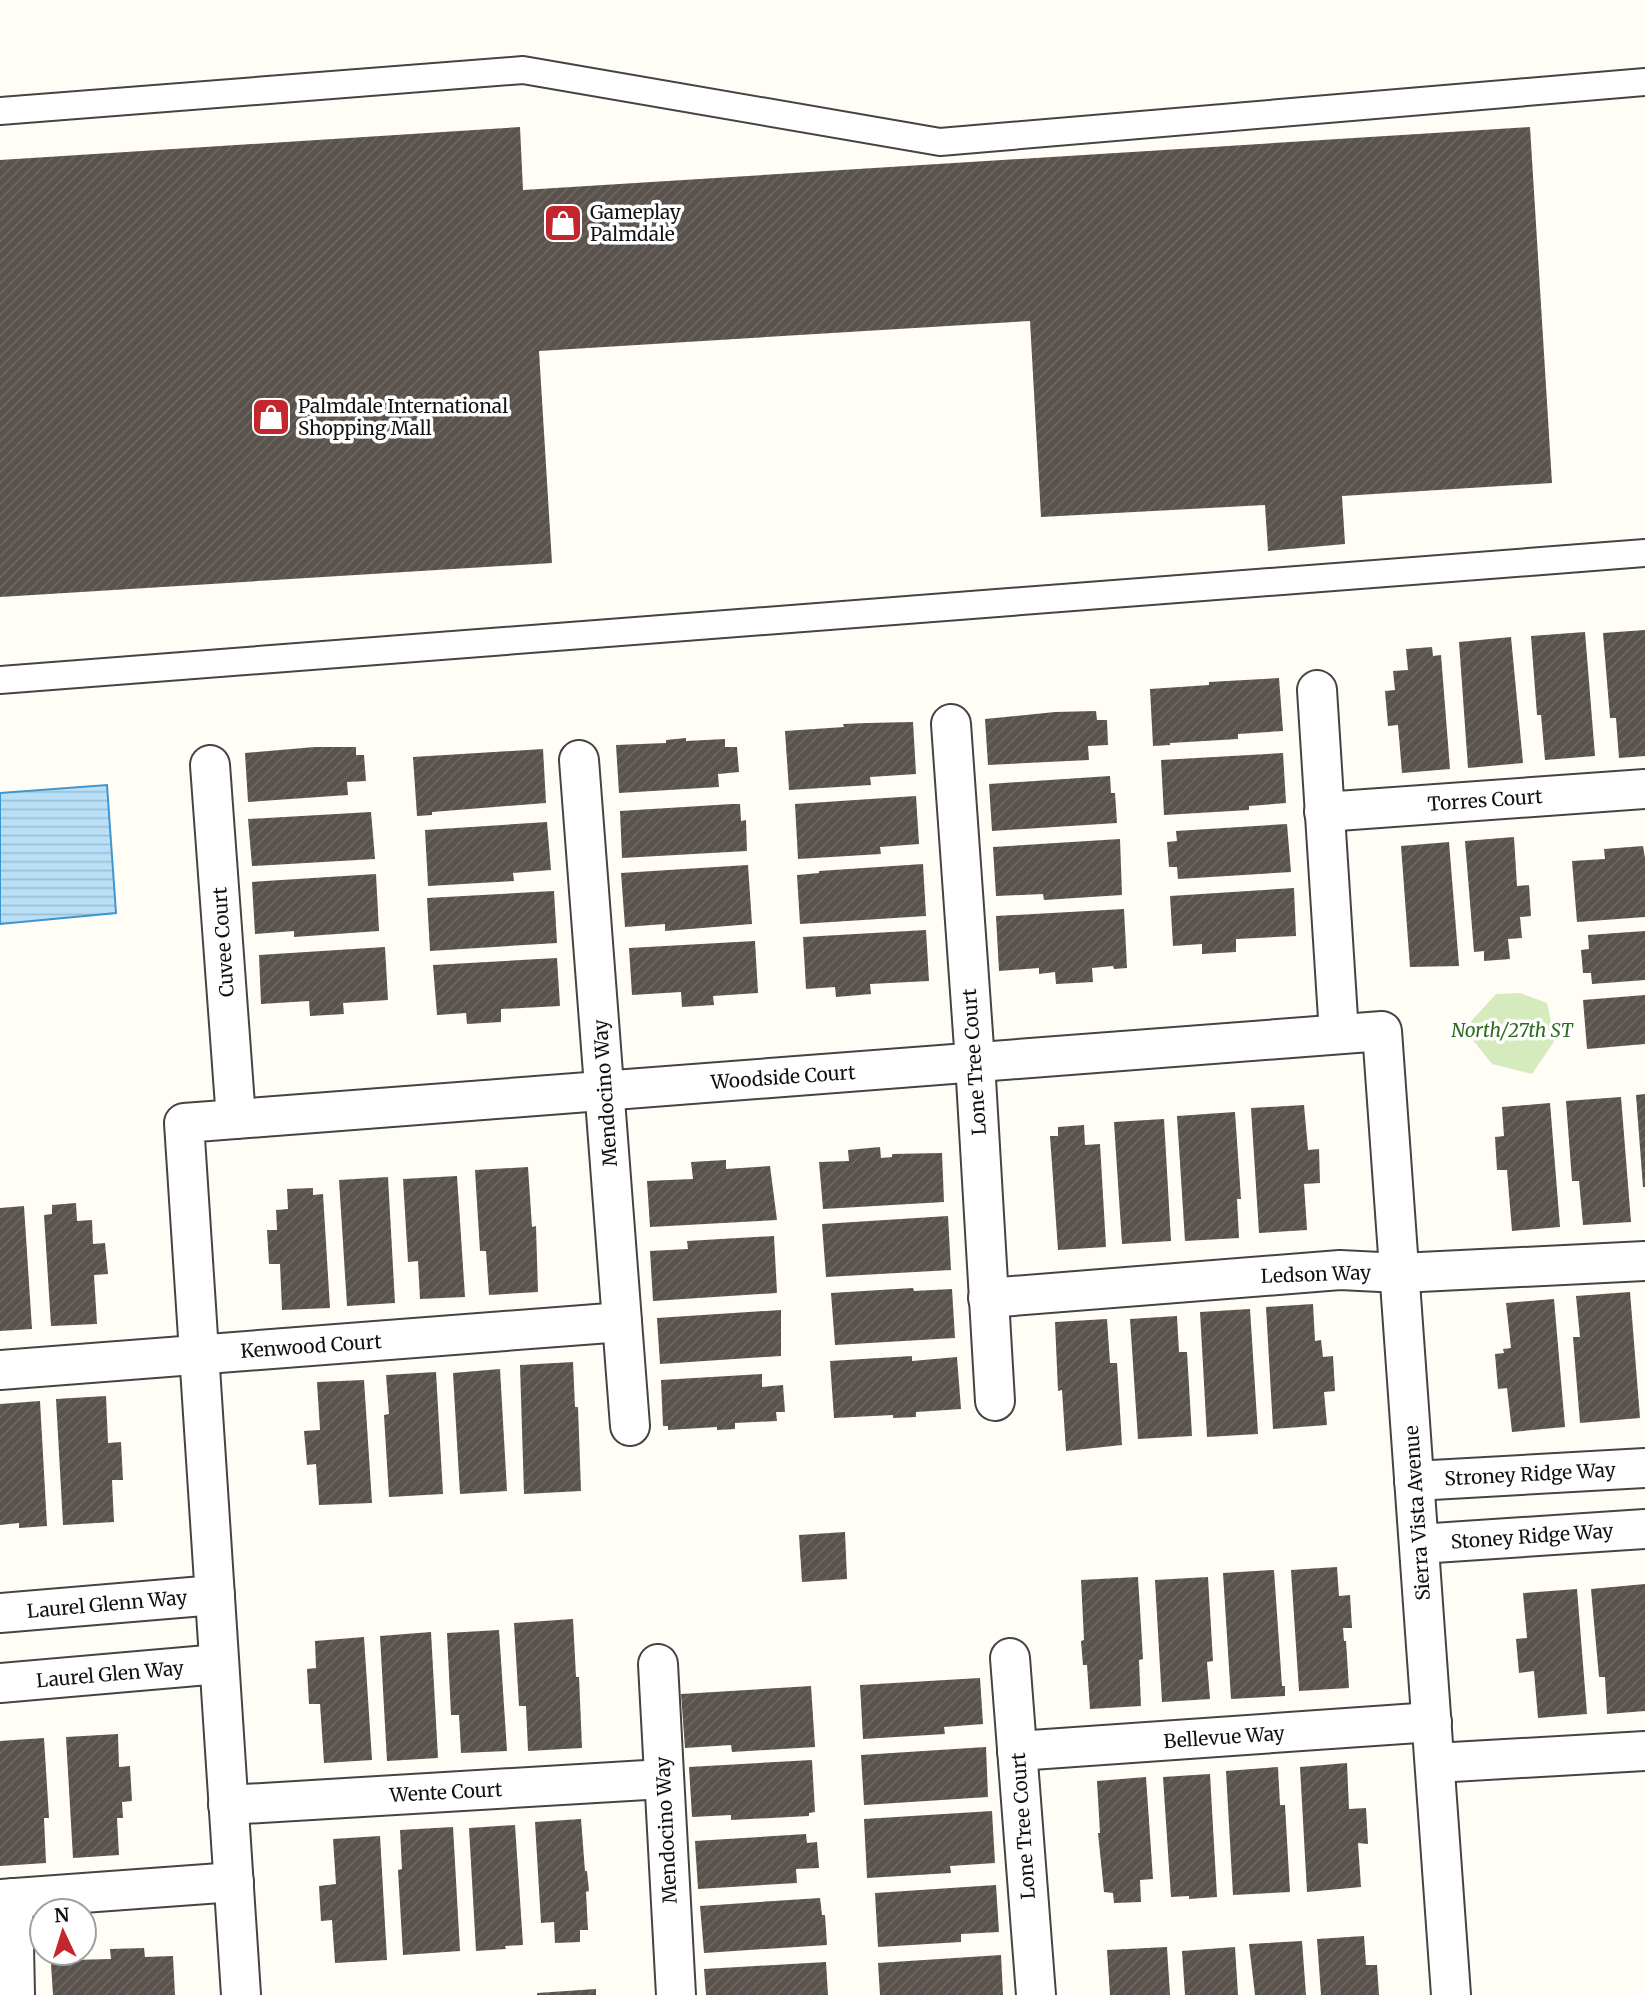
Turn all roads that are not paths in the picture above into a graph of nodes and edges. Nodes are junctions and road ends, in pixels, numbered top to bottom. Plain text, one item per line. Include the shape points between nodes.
1 (1645, 82) edge
2 (0, 111) edge
3 (1645, 554) edge
4 (0, 680) edge
5 (1317, 690) dead end
6 (951, 724) dead end
7 (579, 760) dead end
8 (210, 765) dead end
9 (1645, 789) edge
10 (1324, 812) junction
11 (1382, 1031) joint
12 (1339, 1034) junction
13 (975, 1062) junction
14 (605, 1091) junction
15 (236, 1119) junction
16 (1645, 1261) edge
17 (1400, 1273) junction
18 (988, 1298) junction
19 (622, 1322) junction
20 (199, 1354) junction
21 (0, 1370) edge
22 (995, 1401) dead end
23 (630, 1426) dead end
24 (1645, 1468) edge
25 (1414, 1481) junction
26 (1645, 1529) edge
27 (1419, 1544) junction
28 (215, 1595) junction
29 (0, 1614) edge
30 (1010, 1658) dead end
31 (219, 1664) junction
32 (658, 1664) dead end
33 (0, 1683) edge
34 (1432, 1722) junction
35 (1017, 1751) junction
36 (1645, 1751) edge
37 (1435, 1763) junction
38 (663, 1779) junction
39 (228, 1805) junction
40 (234, 1882) junction
41 (6, 1899) edge
42 (15, 1995) edge
43 (242, 1995) edge
44 (676, 1995) edge
45 (1036, 1995) edge
46 (1451, 1995) edge

1 - 2 lane via 940,142 523,70
3 - 4 lane
5 - 10 street
6 - 13 street, Lone Tree Court
7 - 14 street, Mendocino Way
8 - 15 street, Cuvee Court
9 - 10 street, Torres Court
10 - 12 street
11 - 12 street, Woodside Court
11 - 17 street, Sierra Vista Avenue
12 - 13 street, Woodside Court
13 - 14 street, Woodside Court
13 - 18 street, Lone Tree Court
14 - 15 street, Woodside Court
14 - 19 street, Mendocino Way
15 - 20 street, Woodside Court via 184,1123
16 - 17 street, Ledson Way
17 - 18 street, Ledson Way via 1340,1270
17 - 25 street, Sierra Vista Avenue
18 - 22 street, Lone Tree Court
19 - 20 street, Kenwood Court
19 - 23 street, Mendocino Way
20 - 21 street, Kenwood Court
20 - 28 street
24 - 25 street, Stroney Ridge Way
25 - 27 street, Sierra Vista Avenue
26 - 27 street, Stoney Ridge Way
27 - 34 street, Sierra Vista Avenue
28 - 29 street, Laurel Glenn Way
28 - 31 street
30 - 35 street, Lone Tree Court
31 - 33 street, Laurel Glen Way
31 - 39 street
32 - 38 street, Mendocino Way
34 - 35 street, Bellevue Way
34 - 37 street, Sierra Vista Avenue
35 - 45 street, Lone Tree Court
36 - 37 street
37 - 46 street, Sierra Vista Avenue
38 - 39 street, Wente Court
38 - 44 street, Mendocino Way
39 - 40 street
40 - 41 street
40 - 43 street
41 - 42 street

